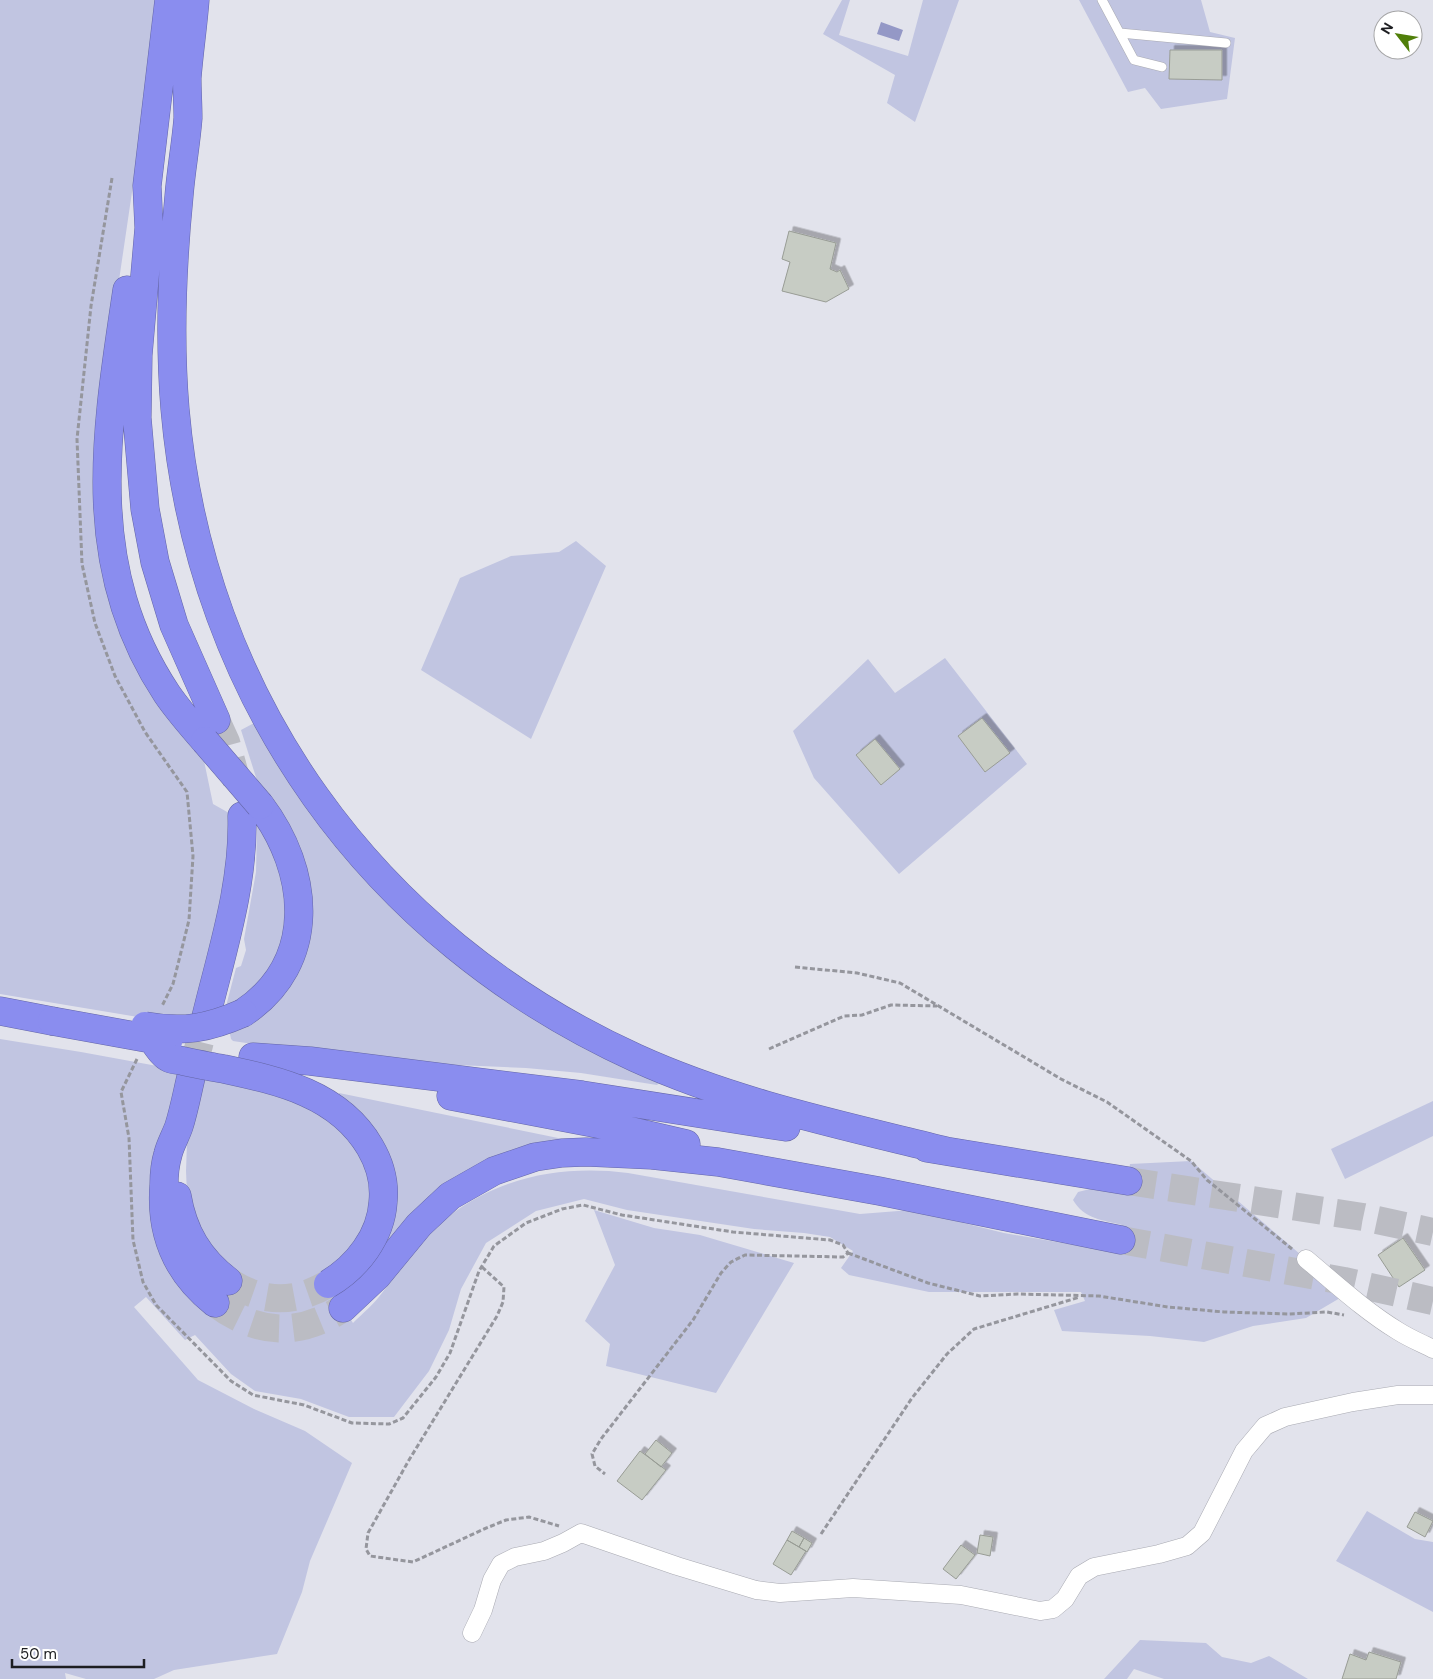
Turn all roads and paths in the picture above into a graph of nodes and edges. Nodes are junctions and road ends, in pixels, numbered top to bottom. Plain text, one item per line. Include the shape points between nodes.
1 (169, 0) edge
2 (196, 0) edge
3 (1102, 0) edge
4 (1120, 33) junction
5 (1226, 43) dead end
6 (1162, 67) dead end
7 (187, 78) junction
8 (147, 186) junction
9 (142, 480) junction
10 (210, 730) junction
11 (251, 810) junction
12 (796, 967) dead end
13 (939, 1006) junction
14 (0, 1011) edge
15 (206, 1018) tunnel mouth
16 (52, 1021) junction
17 (151, 1038) junction
18 (770, 1049) dead end
19 (253, 1057) junction
20 (193, 1070) tunnel mouth
21 (946, 1151) junction
22 (1128, 1181) tunnel mouth
23 (879, 1191) junction
24 (590, 1206) dead end
25 (1121, 1240) tunnel mouth
26 (848, 1253) junction
27 (1306, 1259) joint
28 (482, 1267) dead end
29 (328, 1284) tunnel mouth
30 (222, 1292) tunnel mouth
31 (1085, 1296) junction
32 (343, 1308) tunnel mouth
33 (1345, 1315) dead end
34 (1433, 1349) edge
35 (1433, 1395) edge
36 (605, 1474) dead end
37 (580, 1533) junction
38 (820, 1534) dead end
39 (472, 1633) dead end

1 - 8 highway
2 - 7 highway
3 - 4 lane
4 - 5 lane
4 - 6 lane via 1134,60
7 - 9 highway via 178,116 156,298
7 - 21 highway via 188,117 174,262 172,330 178,445 186,497 205,572 230,642 277,737 317,799 371,866 418,915 500,981 556,1017 638,1059 728,1094
8 - 9 highway via 149,228 138,354 137,418
8 - 10 highway via 135,228 113,387 106,462 108,525 118,583 140,642 179,711
9 - 10 highway via 149,536 161,587
10 - 11 highway, bridge
11 - 15 highway via 242,836 239,875
11 - 16 highway, bridge via 269,817 280,837 296,881 299,902 292,953 284,972 263,998 243,1013 210,1026 174,1030 76,1013
12 - 13 path via 857,973 900,983
13 - 18 path via 891,1005 862,1015 844,1016
13 - 27 path via 1114,1108 1191,1161 1207,1180
14 - 16 highway
16 - 17 highway, bridge
17 - 19 highway, bridge
17 - 29 highway, bridge via 168,1058 269,1078 331,1104 366,1140 382,1180 381,1220 358,1260
19 - 21 highway via 310,1061 582,1095
19 - 23 highway via 309,1071 604,1125
20 - 30 highway via 179,1125 167,1155 163,1206 174,1252 188,1276 197,1288
21 - 22 highway
23 - 25 highway
23 - 32 highway via 718,1162 652,1155 586,1152 534,1157 494,1171 450,1196
24 - 26 path via 622,1215 733,1232 830,1240 843,1246
26 - 31 path via 928,1283 980,1296
26 - 36 path via 843,1257 745,1255 731,1262 693,1320 600,1439 592,1454 595,1466
27 - 34 street via 1383,1321
28 - 37 path via 504,1287 503,1302 368,1533 366,1549 370,1556 413,1562 506,1520 529,1517
31 - 33 path via 1224,1312 1326,1312
31 - 38 path via 974,1328 947,1354 912,1398
35 - 37 street via 1353,1402 1265,1426 1244,1451 1202,1534 1186,1546 1094,1566 1079,1576 1065,1599 1053,1610 1040,1612 951,1595 853,1588 780,1593 756,1590
37 - 39 street via 550,1548 501,1564

